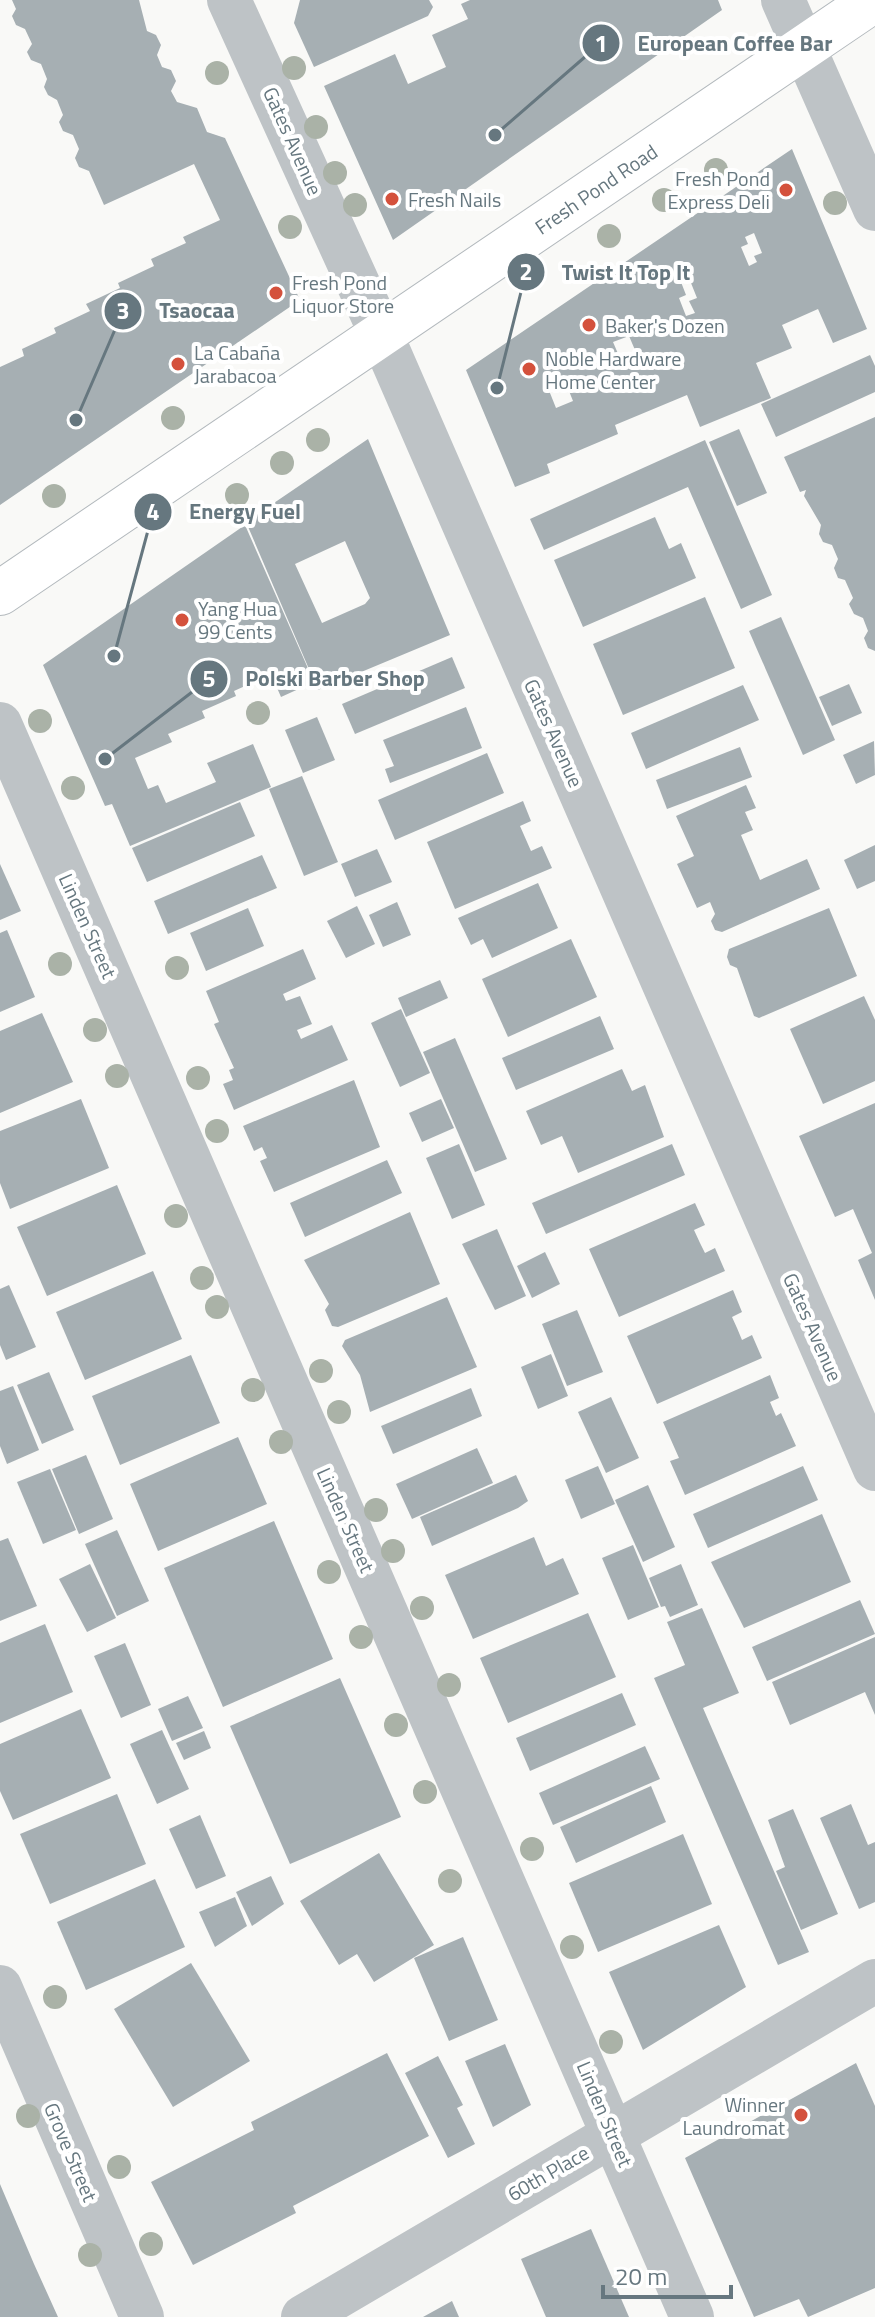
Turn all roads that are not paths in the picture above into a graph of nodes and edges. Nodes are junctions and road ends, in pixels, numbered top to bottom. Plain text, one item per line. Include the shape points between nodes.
1 (229, 0) edge
2 (783, 0) edge
3 (874, 0) edge
4 (804, 47) junction
5 (875, 209) edge
6 (381, 334) junction
7 (0, 593) edge
8 (0, 724) edge
9 (875, 1469) edge
10 (875, 1981) edge
11 (0, 1987) edge
12 (613, 2135) junction
13 (142, 2317) edge
14 (303, 2317) edge
15 (692, 2317) edge

1 - 6 street, Gates Avenue
2 - 4 street
3 - 4 main road, Fresh Pond Road
4 - 5 street
4 - 6 main road, Fresh Pond Road
6 - 7 main road, Fresh Pond Road
6 - 9 street, Gates Avenue
8 - 12 street, Linden Street
10 - 12 street, 60th Place
11 - 13 street, Grove Street
12 - 14 street, 60th Place
12 - 15 street, Linden Street

